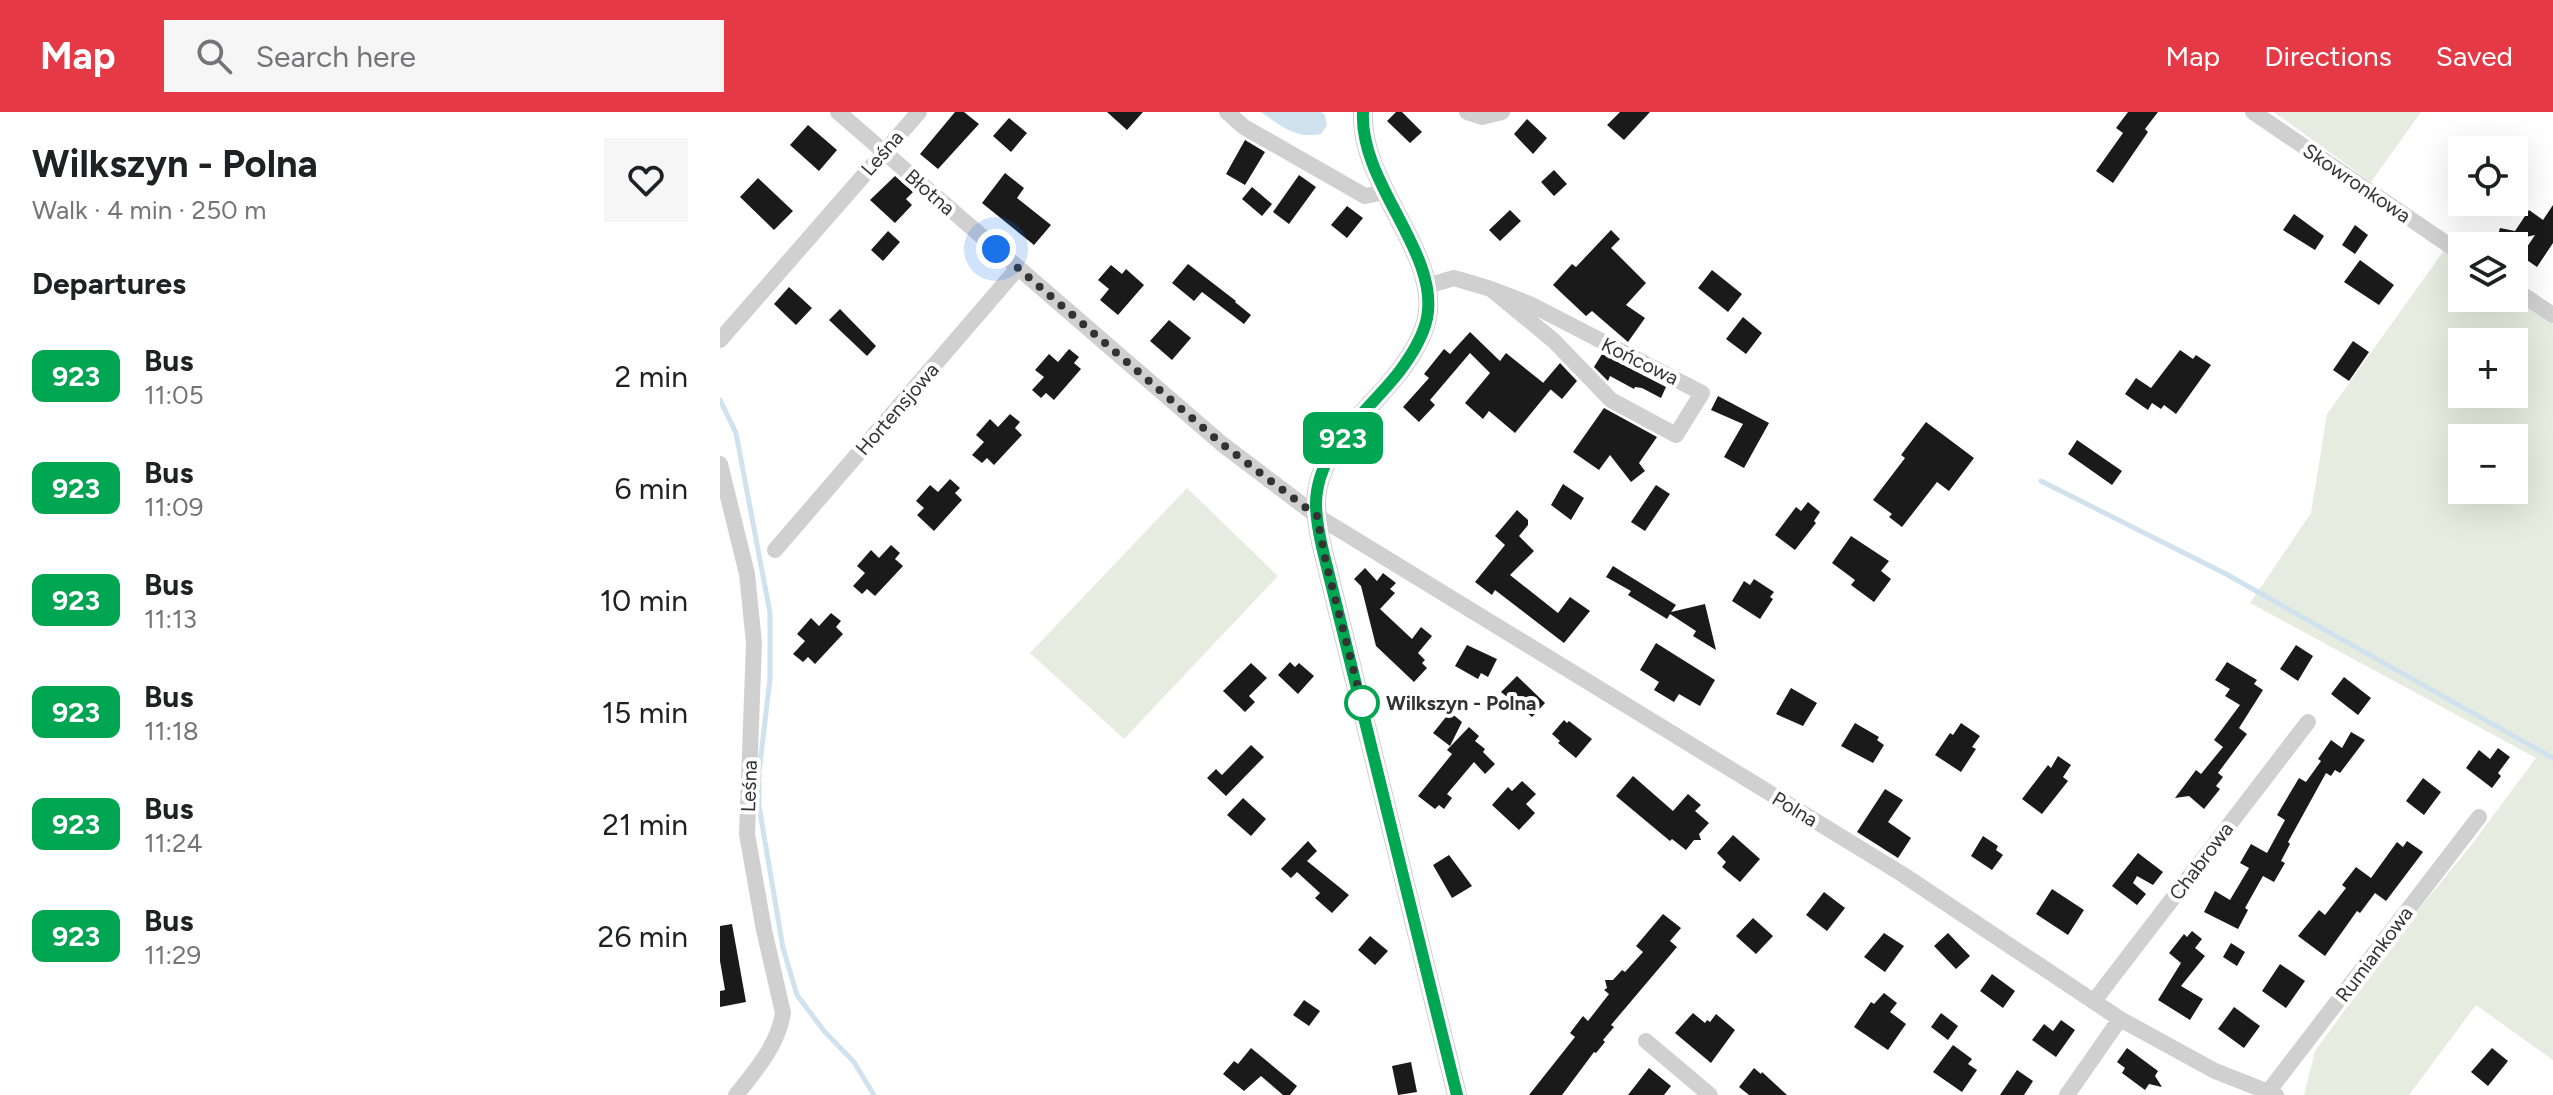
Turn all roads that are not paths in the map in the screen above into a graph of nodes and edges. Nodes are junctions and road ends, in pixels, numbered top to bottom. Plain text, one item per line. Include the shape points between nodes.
1 (838, 112) edge
2 (919, 112) edge
3 (1227, 112) edge
4 (1363, 112) edge
5 (1467, 112) edge
6 (1502, 112) edge
7 (2253, 112) edge
8 (883, 152) junction
9 (1385, 192) junction
10 (2448, 244) edge
11 (1018, 268) junction
12 (1427, 286) junction
13 (1491, 289) junction
14 (2528, 298) edge
15 (2553, 315) edge
16 (720, 340) edge
17 (720, 464) edge
18 (1317, 516) junction
19 (775, 550) dead end
20 (2308, 722) dead end
21 (2479, 817) dead end
22 (2094, 1001) junction
23 (2120, 1019) junction
24 (1646, 1041) dead end
25 (2272, 1094) edge
26 (736, 1095) edge
27 (1457, 1095) edge
28 (1710, 1095) edge
29 (2067, 1095) edge

1 - 8 street, Błotna
2 - 8 street, Leśna
3 - 9 street via 1365,196
4 - 9 street
5 - 6 street via 1482,117
7 - 10 street, Skowronkowa
8 - 11 street, Błotna
8 - 16 street, Leśna
9 - 12 street
11 - 18 street, Błotna via 1222,444
11 - 19 street, Hortensjowa
12 - 13 street, Końcowa via 1454,278
12 - 18 street via 1426,322 1417,345 1328,459 1317,490
13 - 13 street, Końcowa via 1554,341 1611,400 1676,435 1702,393
14 - 15 street
17 - 26 street, Leśna via 747,574 754,643 747,834 783,1013 773,1045
18 - 22 street, Polna via 1902,874
18 - 27 street
20 - 22 street, Chabrowa
21 - 25 street, Rumiankowa
22 - 23 street, Polna
23 - 25 street, Polna via 2215,1071
23 - 29 street
24 - 28 street

